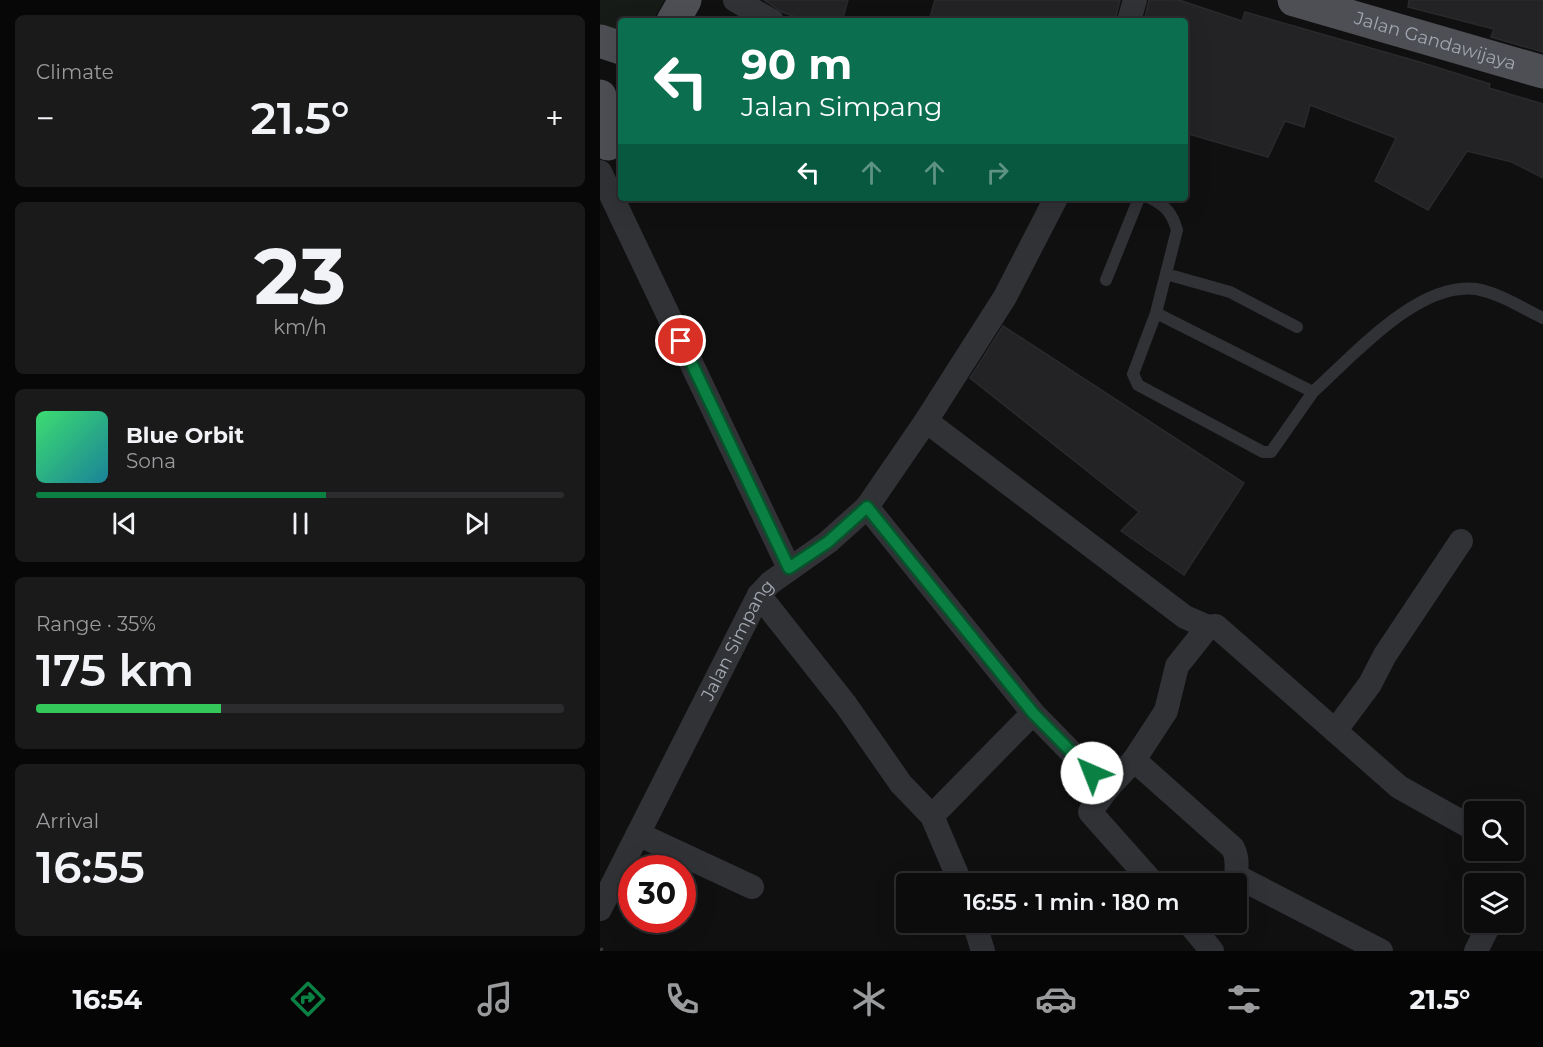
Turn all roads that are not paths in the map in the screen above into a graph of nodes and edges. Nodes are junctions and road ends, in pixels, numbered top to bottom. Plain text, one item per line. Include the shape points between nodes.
1 (685, 0) edge
2 (735, 0) edge
3 (1135, 0) edge
4 (1294, 0) edge
5 (675, 18) edge
6 (767, 18) edge
7 (1130, 18) edge
8 (600, 41) edge
9 (618, 47) edge
10 (1543, 72) edge
11 (600, 96) edge
12 (607, 148) edge
13 (618, 173) edge
14 (630, 201) edge
15 (1054, 201) edge
16 (1139, 201) edge
17 (1156, 201) edge
18 (1166, 274) junction
19 (1106, 280) dead end
20 (1155, 313) junction
21 (1543, 318) edge
22 (1297, 327) dead end
23 (1313, 392) junction
24 (926, 421) junction
25 (867, 507) junction
26 (1461, 540) dead end
27 (789, 568) junction
28 (759, 595) junction
29 (1208, 627) junction
30 (1033, 713) junction
31 (1335, 731) junction
32 (1134, 760) junction
33 (1107, 789) junction
34 (932, 816) junction
35 (1464, 824) edge
36 (638, 834) junction
37 (956, 873) edge
38 (1144, 873) edge
39 (752, 887) dead end
40 (600, 909) edge
41 (977, 933) edge
42 (1197, 933) edge
43 (1485, 933) edge
44 (983, 951) edge
45 (1212, 951) edge
46 (1381, 951) edge
47 (1476, 951) edge

1 - 5 main road
2 - 6 street
3 - 7 street
4 - 10 main road, Jalan Gandawijaya
8 - 9 main road
11 - 12 main road
12 - 13 street
14 - 27 street
15 - 24 street, Jalan Simpang via 1005,297
16 - 19 lane
17 - 18 lane via 1165,206 1178,230
18 - 20 lane
18 - 22 lane via 1230,292
20 - 23 lane
20 - 23 lane via 1133,374 1138,385 1263,452 1271,452
21 - 23 lane via 1475,289 1435,296 1398,316
24 - 25 street, Jalan Simpang
24 - 29 street via 1185,617
25 - 27 street, Jalan Simpang via 822,547
25 - 30 street
26 - 31 street via 1384,655 1370,684
27 - 28 street, Jalan Simpang
28 - 34 street via 846,705 901,784
28 - 36 street, Jalan Simpang
29 - 31 street via 1216,626
29 - 32 street via 1178,666 1166,711
30 - 33 street
30 - 34 street
31 - 35 street via 1399,787
32 - 33 street
32 - 46 street via 1233,848 1238,857 1238,877
33 - 38 street via 1090,812
34 - 37 street
36 - 39 street
36 - 40 street, Jalan Simpang
41 - 44 street
42 - 45 street
43 - 47 street

